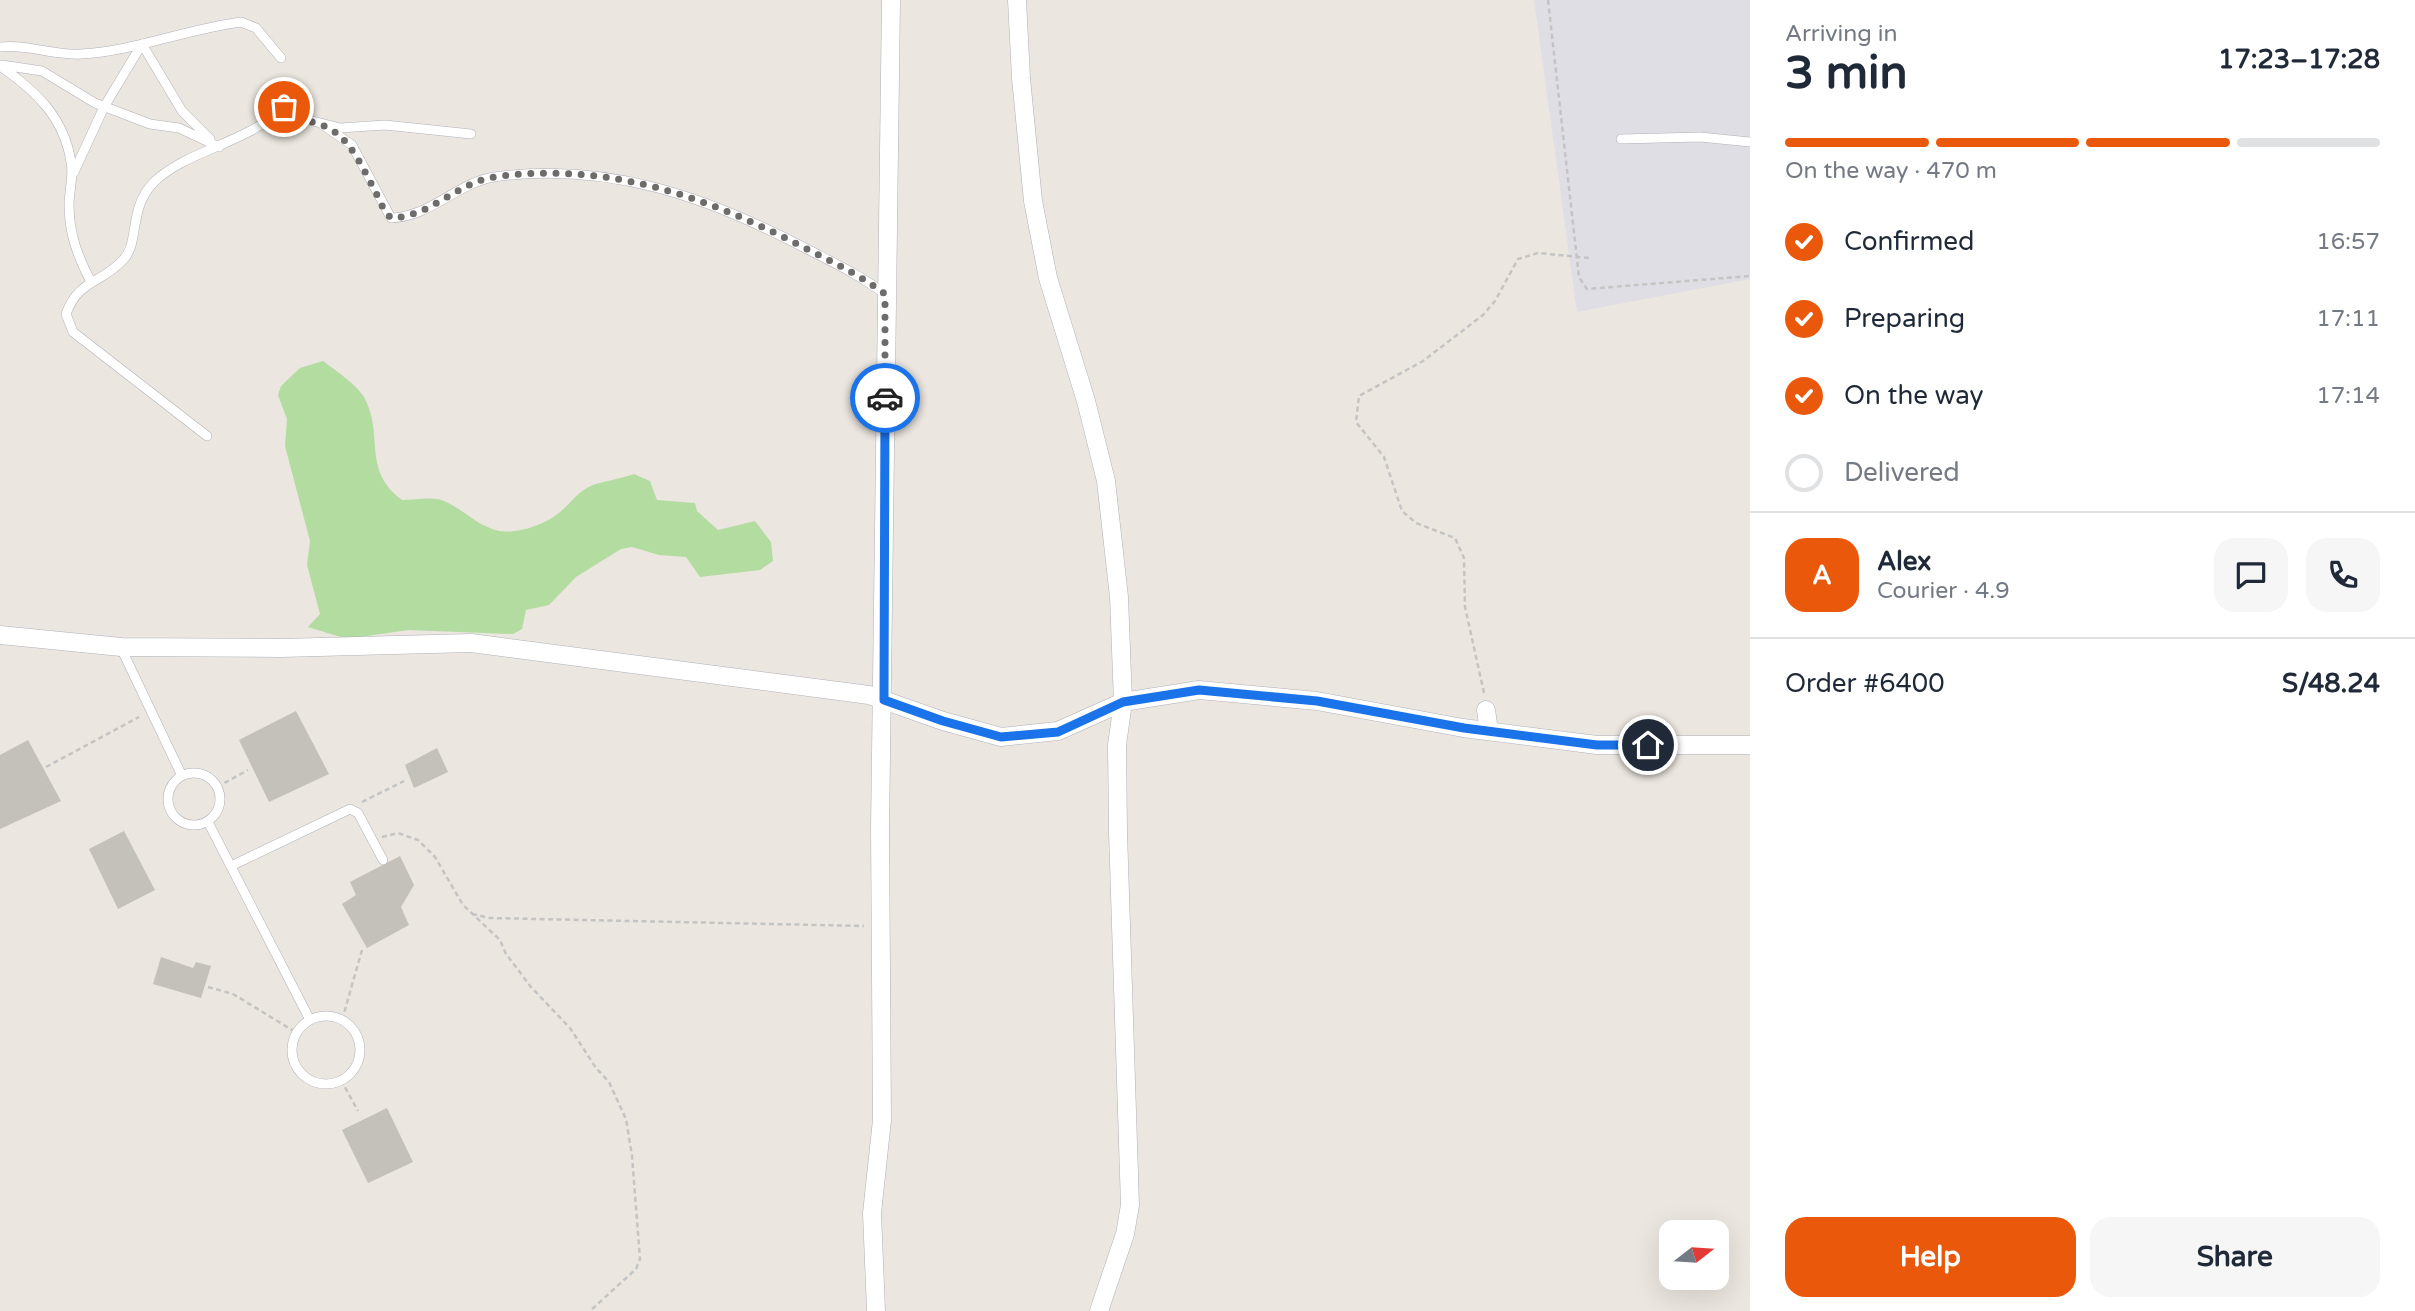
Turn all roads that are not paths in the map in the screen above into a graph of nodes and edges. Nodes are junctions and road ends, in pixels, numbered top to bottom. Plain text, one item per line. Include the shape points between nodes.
1 (891, 0) edge
2 (1017, 0) edge
3 (142, 44) junction
4 (0, 47) edge
5 (281, 58) dead end
6 (0, 66) edge
7 (104, 107) junction
8 (284, 107) dead end
9 (275, 116) junction
10 (323, 125) junction
11 (471, 134) dead end
12 (1621, 139) dead end
13 (1750, 142) edge
14 (219, 147) junction
15 (71, 184) junction
16 (91, 282) junction
17 (885, 294) junction
18 (207, 436) dead end
19 (0, 635) edge
20 (121, 647) junction
21 (884, 700) junction
22 (1123, 702) junction
23 (1486, 710) road end
24 (1489, 731) junction
25 (1750, 745) edge
26 (182, 776) junction
27 (208, 822) junction
28 (383, 860) dead end
29 (231, 866) junction
30 (310, 1020) junction
31 (876, 1311) edge
32 (1099, 1311) edge

1 - 17 street
2 - 22 street via 1026,131 1041,245 1106,481 1120,609
3 - 4 lane via 81,54
3 - 5 lane via 241,22 256,28
3 - 7 lane
3 - 14 lane via 182,111
6 - 7 lane via 42,71
6 - 15 lane via 41,97 52,113 72,164
7 - 14 lane via 150,124 179,128
7 - 15 lane
8 - 9 lane
9 - 10 lane
9 - 14 lane
10 - 11 lane
10 - 17 lane via 352,145 391,218 421,211 492,177 627,178 684,194 766,227
12 - 13 lane via 1700,137
14 - 16 lane via 152,184 134,217 125,259
15 - 16 lane via 72,238
16 - 18 lane via 74,295 66,314 73,332
17 - 21 street
19 - 20 street
20 - 21 street via 471,643
20 - 26 lane
21 - 22 street via 1001,737 1058,732
21 - 31 street via 882,1120 872,1213
22 - 24 street via 1199,690 1225,692 1317,701
22 - 32 street via 1117,746 1118,832 1130,1205
23 - 24 street
24 - 25 street via 1597,745
26 - 27 lane via 198,773 217,787 220,802
26 - 27 lane via 168,796 171,812 183,824
27 - 29 lane
28 - 29 lane via 358,813 350,809
29 - 30 lane
30 - 30 lane via 297,1034 293,1051 300,1072 320,1083 341,1080 352,1071 360,1053 356,1034 342,1020 329,1016

